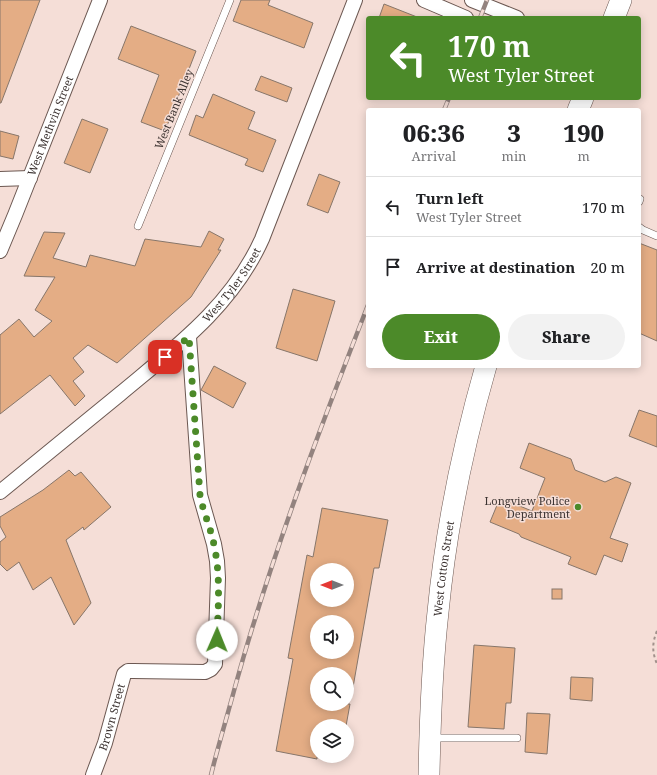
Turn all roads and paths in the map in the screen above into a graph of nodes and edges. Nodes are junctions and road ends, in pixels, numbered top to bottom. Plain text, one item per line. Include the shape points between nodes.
1 (100, 0) edge
2 (230, 0) edge
3 (355, 0) edge
4 (424, 0) edge
5 (472, 0) edge
6 (621, 0) edge
7 (461, 16) edge
8 (512, 16) edge
9 (615, 16) edge
10 (30, 178) junction
11 (0, 179) edge
12 (138, 226) dead end
13 (641, 228) edge
14 (657, 236) edge
15 (0, 251) edge
16 (189, 337) junction
17 (485, 368) edge
18 (0, 492) edge
19 (657, 631) edge
20 (657, 664) edge
21 (430, 738) junction
22 (517, 738) dead end
23 (93, 775) edge
24 (429, 775) edge

1 - 10 street, West Methvin Street
2 - 12 lane, West Bank Alley
3 - 16 street, West Tyler Street via 255,254 233,288
4 - 7 street
5 - 8 street
6 - 9 main road
10 - 11 street
10 - 15 street, West Methvin Street
13 - 14 lane
16 - 18 street, West Tyler Street
16 - 23 street, Brown Street via 200,495 217,561 215,664 205,672 128,671 124,674 105,743
17 - 21 main road, West Cotton Street via 462,459 445,556 434,651
19 - 20 path via 653,651
21 - 22 lane
21 - 24 main road, West Cotton Street

